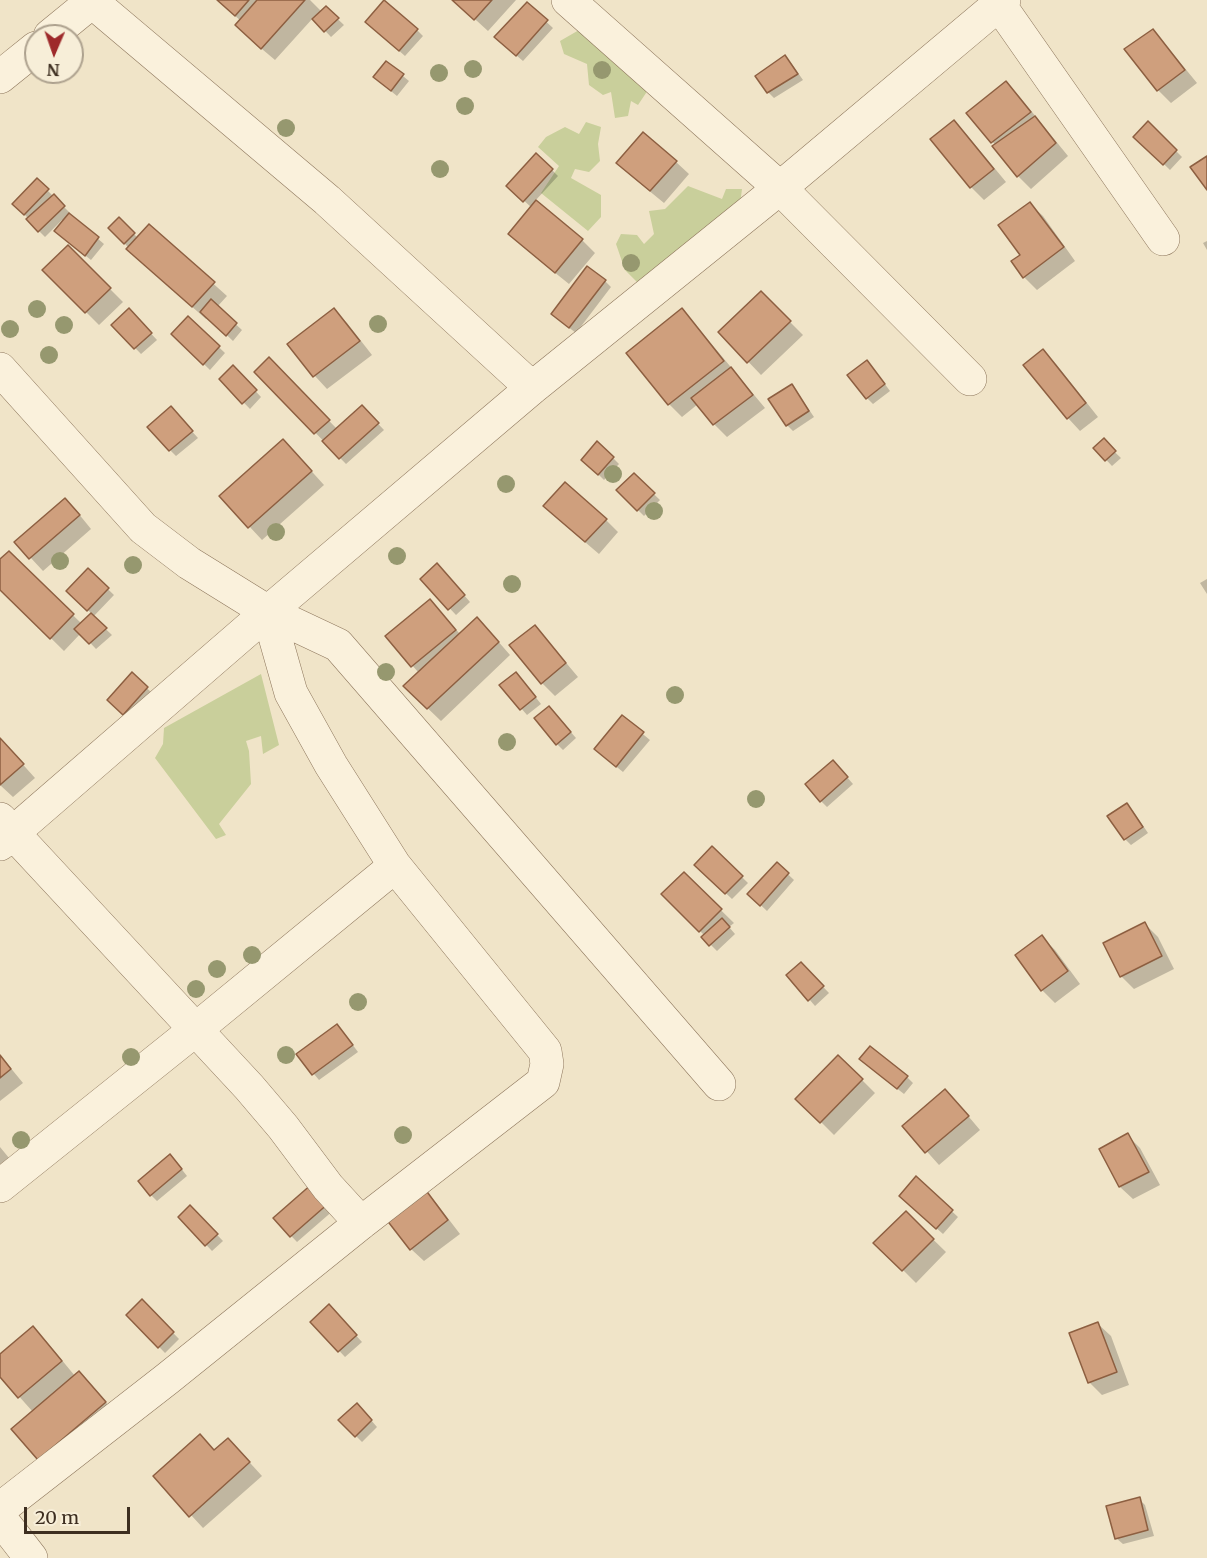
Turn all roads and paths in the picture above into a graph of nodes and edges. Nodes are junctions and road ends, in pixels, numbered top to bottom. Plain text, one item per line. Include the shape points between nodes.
1 (568, 0) edge
2 (92, 1) edge
3 (1000, 1) edge
4 (64, 24) edge
5 (24, 58) edge
6 (0, 77) edge
7 (780, 188) junction
8 (1163, 239) dead end
9 (0, 369) edge
10 (970, 379) dead end
11 (532, 388) junction
12 (268, 612) junction
13 (4, 832) edge
14 (395, 866) junction
15 (195, 1030) junction
16 (719, 1084) dead end
17 (0, 1186) edge
18 (360, 1223) junction
19 (0, 1509) edge
20 (0, 1518) edge
21 (31, 1558) edge

1 - 7 street
2 - 4 street
2 - 11 street via 327,200
3 - 7 street
3 - 8 street
5 - 6 street
7 - 10 street
7 - 11 street
9 - 12 street via 143,528 189,563
11 - 12 street
12 - 13 street
12 - 14 street via 291,693
12 - 16 street via 338,645
13 - 15 street
14 - 15 street
14 - 18 street via 545,1051 547,1064 543,1082
15 - 17 street
15 - 18 street via 249,1087
18 - 19 street
20 - 21 street

